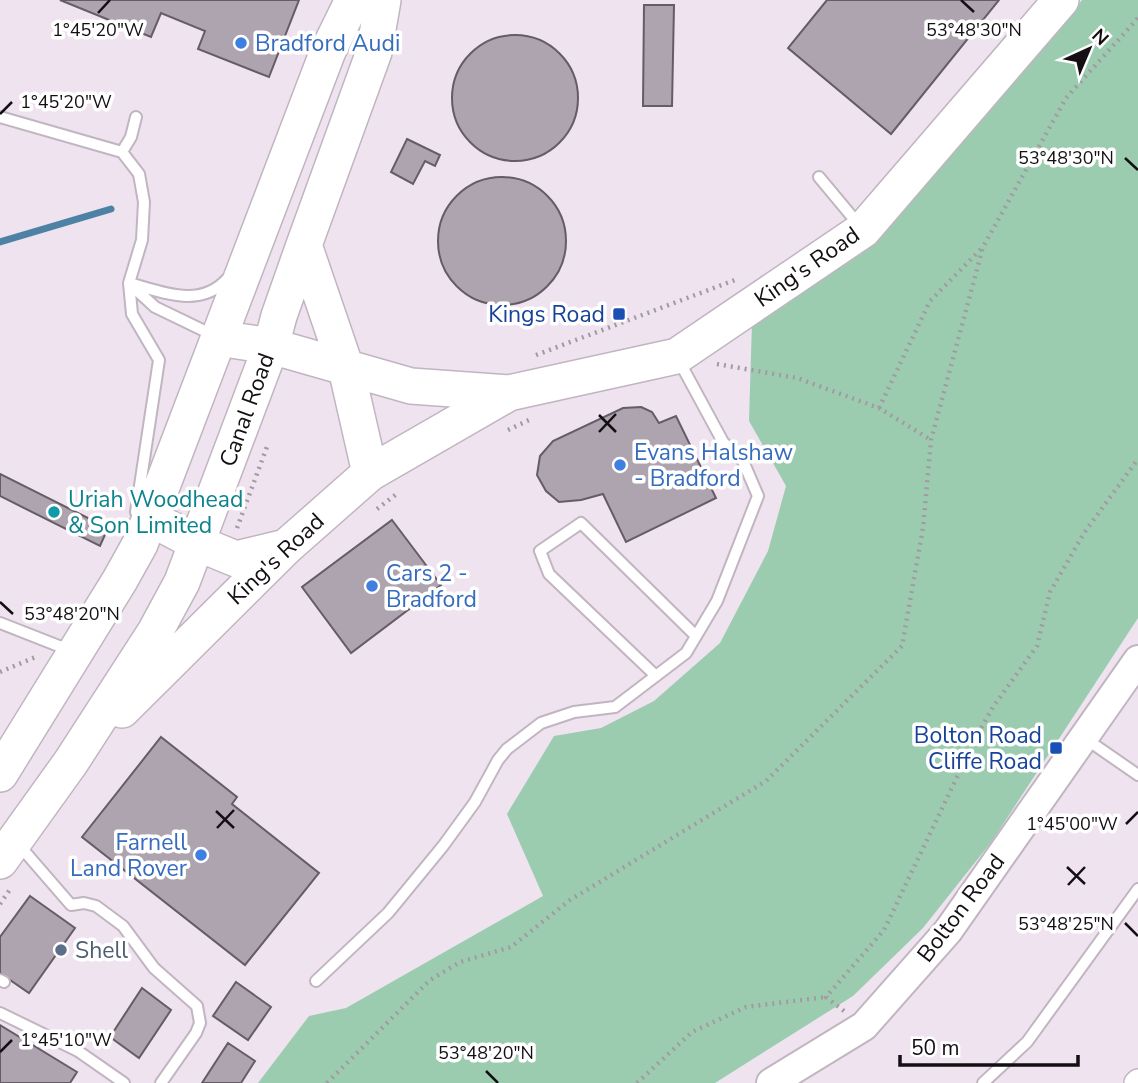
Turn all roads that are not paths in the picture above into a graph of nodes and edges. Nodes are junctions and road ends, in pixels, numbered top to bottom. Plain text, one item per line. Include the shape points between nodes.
1 (353, 0) edge
2 (383, 0) edge
3 (1061, 0) edge
4 (0, 117) edge
5 (136, 117) dead end
6 (122, 152) junction
7 (819, 177) dead end
8 (863, 230) junction
9 (304, 245) junction
10 (253, 251) junction
11 (129, 283) junction
12 (218, 338) junction
13 (271, 346) junction
14 (678, 358) junction
15 (346, 368) junction
16 (509, 393) junction
17 (370, 473) junction
18 (145, 531) junction
19 (197, 544) junction
20 (286, 547) junction
21 (0, 623) edge
22 (696, 636) junction
23 (58, 653) junction
24 (1138, 660) edge
25 (656, 676) junction
26 (1084, 737) junction
27 (71, 762) junction
28 (0, 774) edge
29 (1138, 775) edge
30 (16, 854) edge
31 (1138, 888) edge
32 (316, 981) dead end
33 (0, 1013) edge
34 (124, 1083) edge
35 (161, 1083) edge
36 (771, 1083) edge
37 (983, 1083) edge

1 - 10 main road via 328,51
2 - 9 main road, Canal Road via 374,52
3 - 8 main road, King's Road
4 - 6 lane
5 - 6 lane
6 - 11 lane via 139,174 144,202 142,240
7 - 8 lane
8 - 14 main road, King's Road
9 - 13 main road, Canal Road
9 - 15 main road
10 - 11 lane via 217,290 183,297
10 - 12 main road
11 - 12 lane via 155,307
11 - 18 lane via 132,314 159,360 134,530
12 - 13 main road, King's Road
12 - 18 main road
13 - 15 main road, King's Road
13 - 19 main road, Canal Road
14 - 16 main road, King's Road
14 - 22 lane via 723,442 743,461 758,496 717,601
15 - 16 main road, King's Road via 411,386
15 - 17 main road
16 - 17 main road, King's Road
17 - 20 main road, King's Road
18 - 19 main road
18 - 23 main road
19 - 20 main road via 236,559
19 - 27 main road, Canal Road via 155,632
20 - 27 main road, King's Road
21 - 23 lane
22 - 25 lane via 686,653
22 - 25 lane via 581,523 540,551 549,574
23 - 28 main road
24 - 26 street, Bolton Road
25 - 32 lane via 615,707 574,712 541,723 508,749 475,802 402,896
26 - 29 lane
26 - 36 street, Bolton Road via 948,931 864,1027
27 - 30 main road, Canal Road
30 - 35 lane via 71,905 96,906 123,926 154,968 197,1006 200,1023 196,1033
31 - 37 lane via 1027,1042
33 - 34 lane via 78,1051

